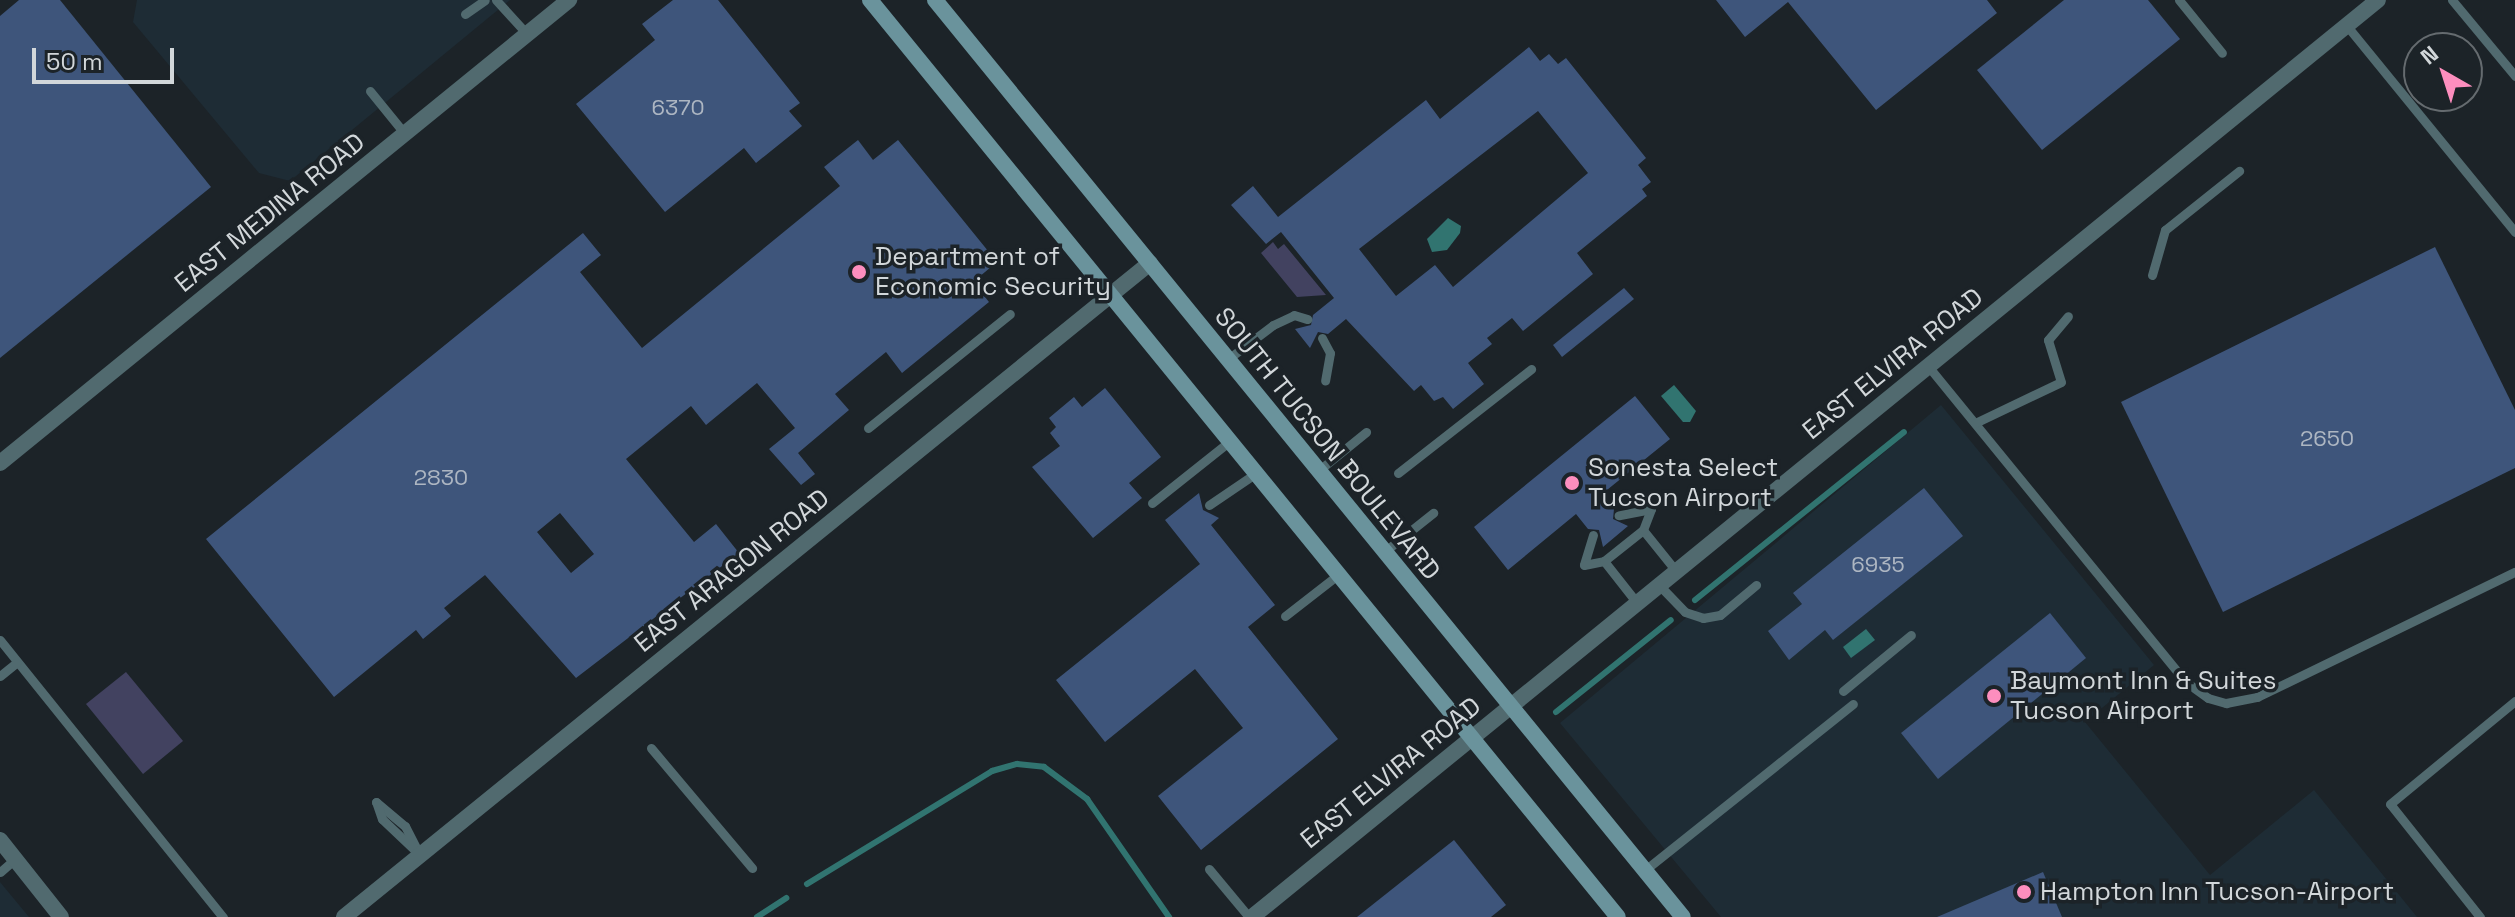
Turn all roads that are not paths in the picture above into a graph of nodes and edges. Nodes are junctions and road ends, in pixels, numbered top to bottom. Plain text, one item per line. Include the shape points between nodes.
1 (485, 0) edge
2 (496, 0) edge
3 (569, 0) edge
4 (870, 0) edge
5 (935, 0) edge
6 (2179, 0) edge
7 (2452, 0) edge
8 (2375, 1) edge
9 (465, 14) dead end
10 (2347, 26) junction
11 (527, 34) junction
12 (2222, 53) dead end
13 (2515, 76) edge
14 (370, 91) dead end
15 (405, 134) junction
16 (2239, 171) dead end
17 (2515, 232) edge
18 (1150, 263) junction
19 (2152, 275) dead end
20 (1111, 294) junction
21 (1010, 314) dead end
22 (2068, 316) dead end
23 (1307, 319) dead end
24 (1322, 338) dead end
25 (1228, 359) junction
26 (1928, 366) junction
27 (1531, 369) dead end
28 (1325, 381) dead end
29 (1975, 423) junction
30 (868, 428) dead end
31 (1366, 432) dead end
32 (1230, 441) junction
33 (0, 463) edge
34 (1318, 471) junction
35 (1256, 473) junction
36 (1398, 473) dead end
37 (1152, 503) dead end
38 (1209, 505) dead end
39 (1433, 513) dead end
40 (1619, 515) dead end
41 (1643, 530) junction
42 (1593, 535) dead end
43 (1384, 552) junction
44 (1604, 561) junction
45 (1676, 571) junction
46 (2515, 572) edge
47 (1339, 574) junction
48 (1659, 585) junction
49 (1756, 585) dead end
50 (1637, 603) junction
51 (1285, 616) dead end
52 (1911, 635) dead end
53 (0, 640) edge
54 (16, 663) junction
55 (0, 676) edge
56 (1843, 691) dead end
57 (2515, 701) edge
58 (1853, 704) dead end
59 (1510, 707) junction
60 (1472, 738) junction
61 (651, 748) dead end
62 (0, 840) edge
63 (420, 855) junction
64 (15, 859) junction
65 (752, 868) dead end
66 (1209, 869) dead end
67 (1645, 870) junction
68 (0, 872) edge
69 (61, 917) edge
70 (223, 917) edge
71 (344, 917) edge
72 (1251, 917) edge
73 (1618, 917) edge
74 (1683, 917) edge
75 (2480, 917) edge

1 - 9 lane
2 - 11 lane
3 - 11 street, EAST MEDINA ROAD
4 - 20 main road
5 - 18 main road, SOUTH TUCSON BOULEVARD
6 - 12 lane
7 - 13 lane
8 - 10 street, EAST ELVIRA ROAD
10 - 17 lane
10 - 26 street, EAST ELVIRA ROAD
11 - 15 street, EAST MEDINA ROAD
14 - 15 lane
15 - 33 street, EAST MEDINA ROAD
16 - 19 lane via 2165,230
18 - 20 street, EAST ARAGON ROAD
18 - 25 main road, SOUTH TUCSON BOULEVARD
20 - 32 main road
20 - 63 street, EAST ARAGON ROAD
21 - 30 lane
22 - 29 lane via 2048,340 2061,382
23 - 25 lane via 1294,315 1273,325
24 - 28 lane via 1330,353
25 - 34 main road, SOUTH TUCSON BOULEVARD
26 - 29 lane
26 - 45 street, EAST ELVIRA ROAD
27 - 36 lane
29 - 46 lane via 2186,682 2220,702 2257,697
31 - 34 lane
32 - 35 main road
32 - 37 lane
34 - 43 main road, SOUTH TUCSON BOULEVARD
35 - 38 lane
35 - 47 main road
39 - 43 lane
40 - 41 lane via 1651,509
41 - 44 lane
41 - 45 lane
42 - 44 lane via 1584,565
43 - 59 main road, SOUTH TUCSON BOULEVARD
44 - 50 lane
45 - 48 street, EAST ELVIRA ROAD
47 - 51 lane
47 - 60 main road
48 - 49 lane via 1685,612 1703,618 1720,615
48 - 50 street, EAST ELVIRA ROAD
50 - 59 street, EAST ELVIRA ROAD
52 - 56 lane
53 - 54 lane
54 - 55 lane
54 - 70 lane
57 - 75 lane via 2390,804
58 - 67 lane
59 - 60 street, EAST ELVIRA ROAD
59 - 67 main road, SOUTH TUCSON BOULEVARD
60 - 72 street, EAST ELVIRA ROAD
60 - 73 main road
61 - 65 lane
62 - 64 street
63 - 63 lane via 399,819 376,802 382,819
63 - 71 street, EAST ARAGON ROAD
64 - 68 lane
64 - 69 street
66 - 72 lane
67 - 74 main road, SOUTH TUCSON BOULEVARD

